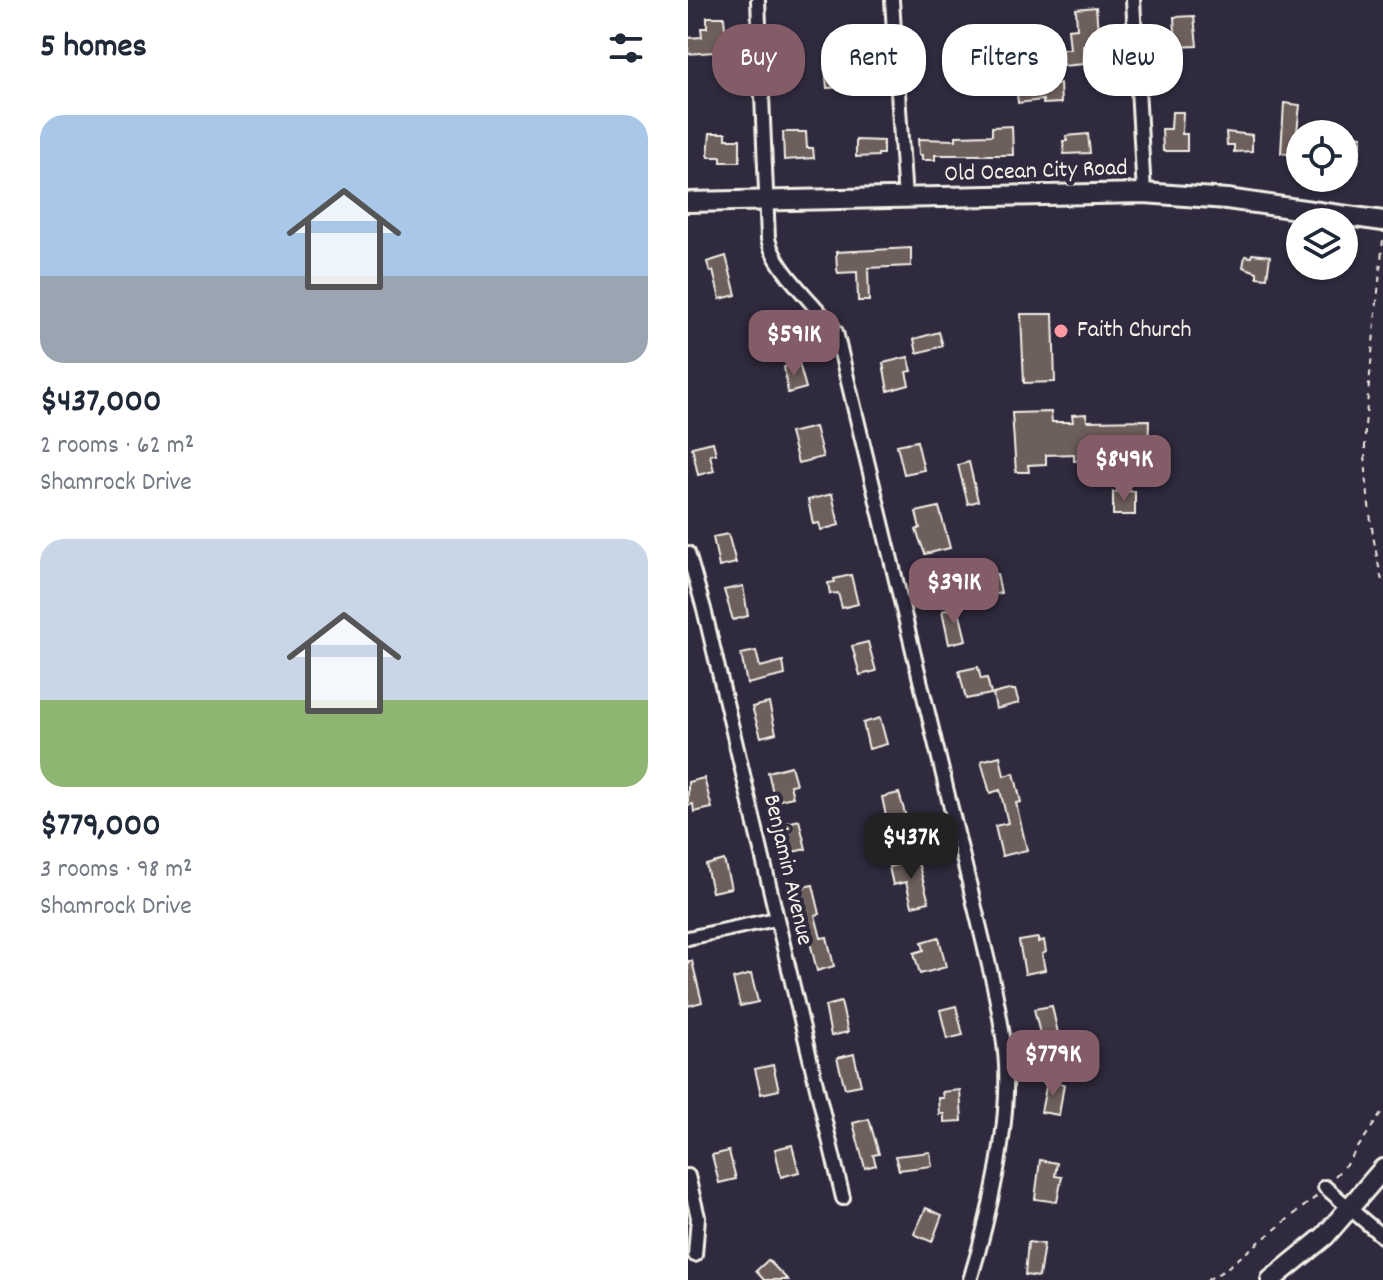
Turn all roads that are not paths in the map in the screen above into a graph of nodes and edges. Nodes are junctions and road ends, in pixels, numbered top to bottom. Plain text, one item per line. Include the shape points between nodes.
1 (758, 0) edge
2 (892, 0) edge
3 (1133, 0) edge
4 (1144, 193) junction
5 (765, 200) junction
6 (905, 200) junction
7 (688, 202) edge
8 (1383, 221) edge
9 (688, 553) edge
10 (776, 919) junction
11 (688, 938) edge
12 (1383, 1169) edge
13 (688, 1176) edge
14 (1325, 1187) road end
15 (843, 1198) dead end
16 (1351, 1208) junction
17 (1383, 1237) edge
18 (695, 1255) dead end
19 (970, 1280) edge
20 (1271, 1280) edge

1 - 5 street
2 - 6 street
3 - 4 street
4 - 6 main road, Old Ocean City Road
4 - 8 main road, Old Ocean City Road
5 - 6 main road, Old Ocean City Road
5 - 7 main road, Old Ocean City Road
5 - 19 street via 771,251 836,332 994,986 1005,1051 1005,1101
9 - 10 street, Benjamin Avenue
10 - 11 street
10 - 15 street, Benjamin Avenue
12 - 16 main road
13 - 18 street via 698,1217
14 - 16 street
16 - 17 street
16 - 20 main road

